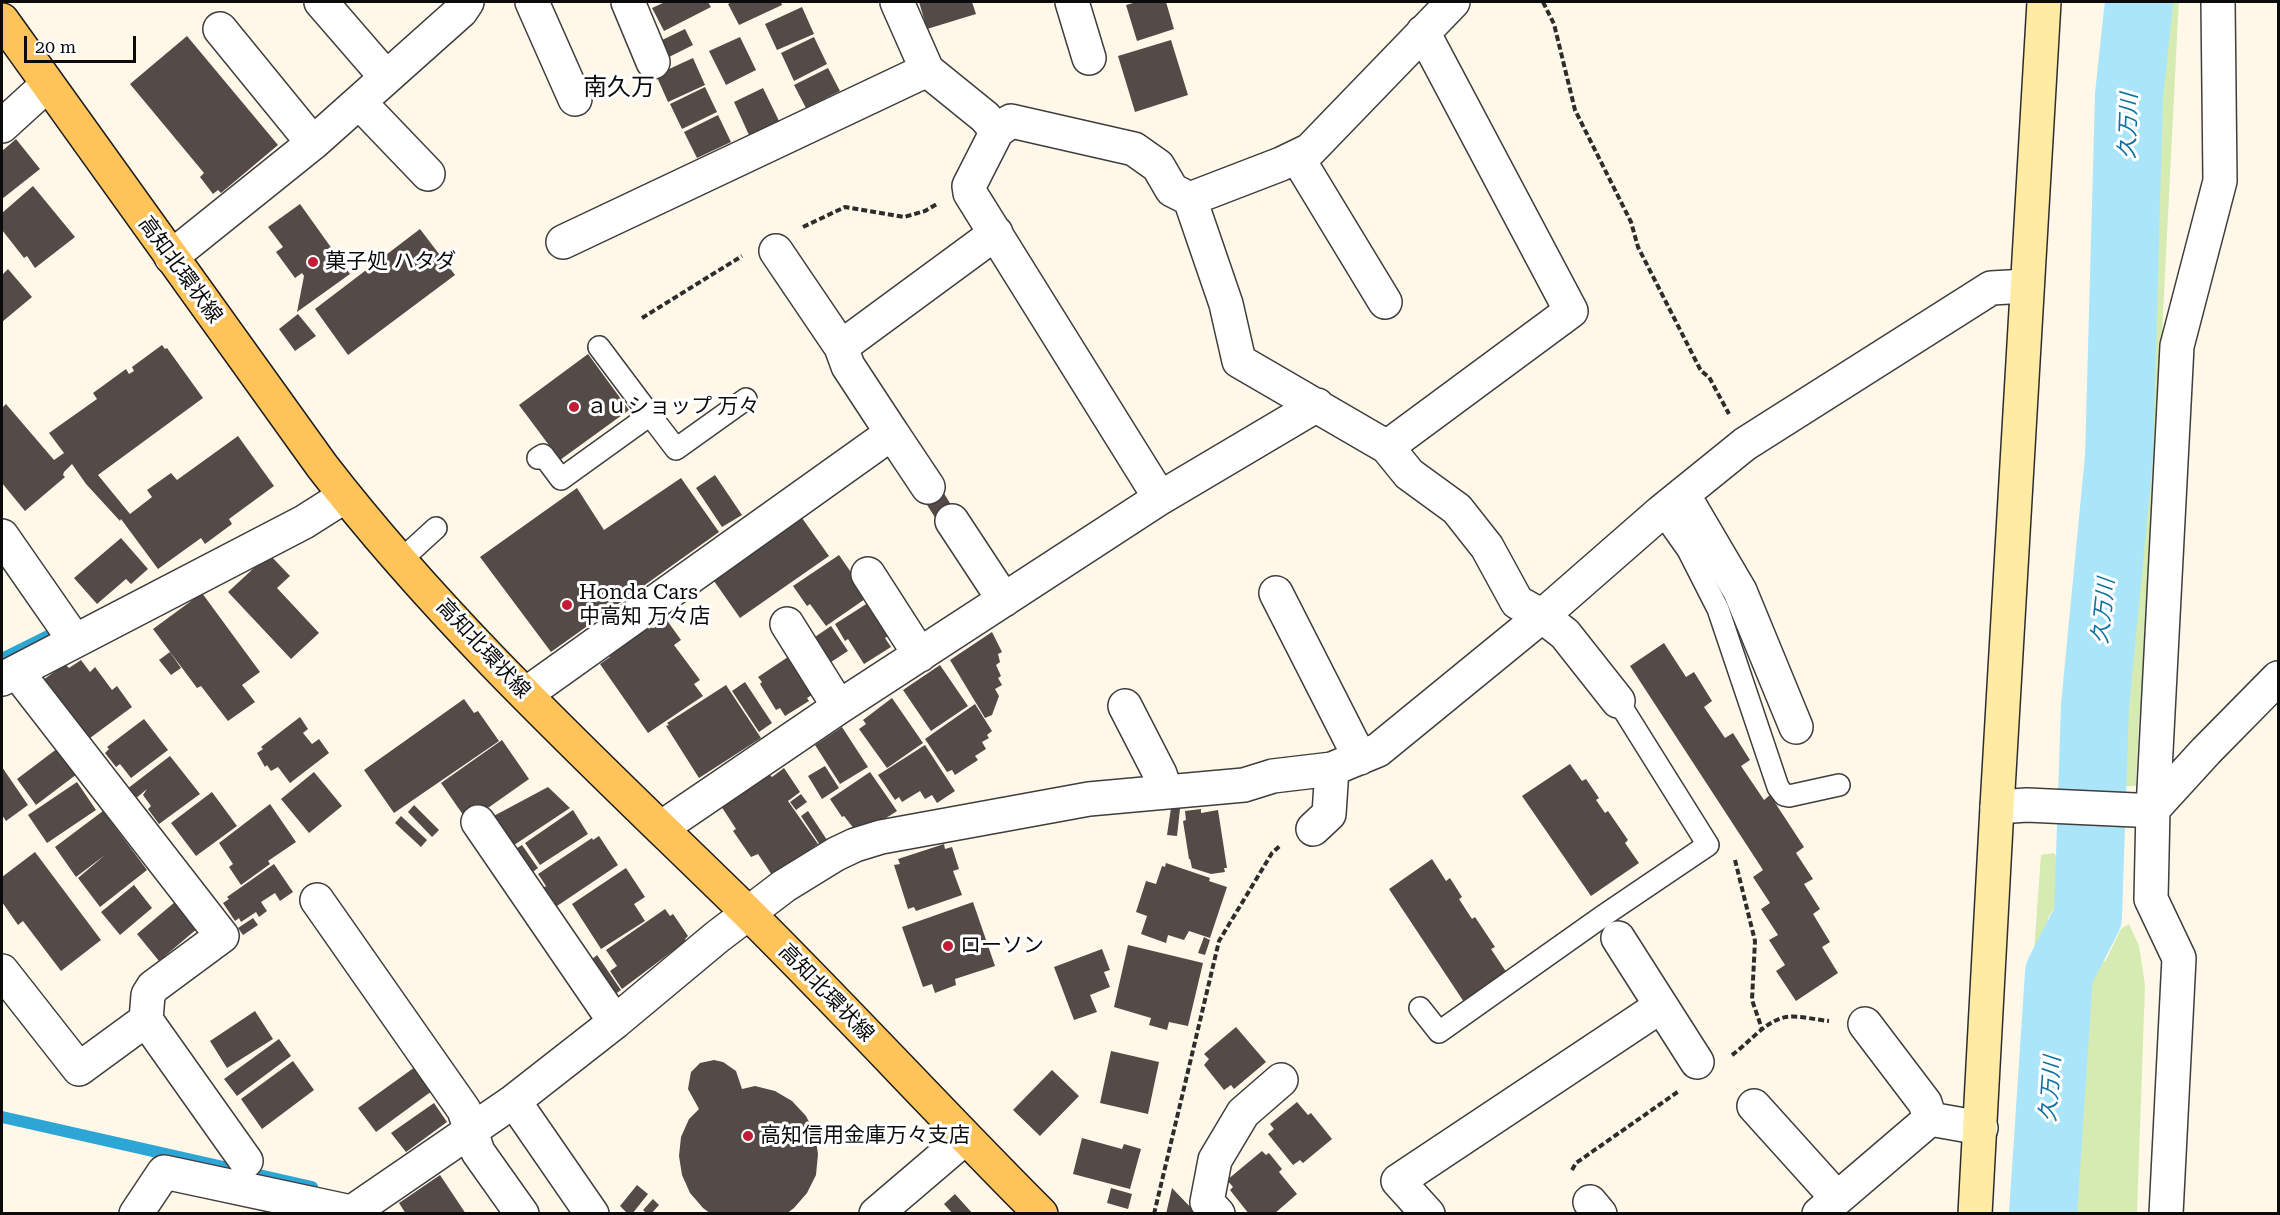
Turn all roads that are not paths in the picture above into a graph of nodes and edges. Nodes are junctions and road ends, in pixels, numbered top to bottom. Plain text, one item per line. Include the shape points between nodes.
1 (321, 2) edge
2 (467, 2) edge
3 (532, 2) edge
4 (628, 2) edge
5 (897, 2) edge
6 (1072, 2) edge
7 (1453, 2) edge
8 (2044, 2) edge
9 (2218, 2) edge
10 (2, 20) edge
11 (220, 29) dead end
12 (1423, 32) junction
13 (1089, 58) dead end
14 (653, 62) dead end
15 (927, 70) junction
16 (386, 77) junction
17 (47, 85) junction
18 (575, 99) dead end
19 (359, 102) junction
20 (2, 126) edge
21 (997, 131) junction
22 (313, 143) junction
23 (1297, 157) junction
24 (428, 174) dead end
25 (1190, 200) junction
26 (996, 233) junction
27 (563, 242) dead end
28 (776, 251) dead end
29 (171, 257) junction
30 (2027, 286) junction
31 (1385, 302) dead end
32 (600, 347) dead end
33 (841, 347) junction
34 (746, 399) dead end
35 (1317, 405) junction
36 (650, 415) junction
37 (892, 433) junction
38 (1387, 447) junction
39 (538, 458) dead end
40 (928, 487) dead end
41 (345, 496) junction
42 (1160, 498) junction
43 (1672, 503) junction
44 (952, 520) dead end
45 (436, 528) dead end
46 (2, 536) edge
47 (401, 560) junction
48 (868, 574) dead end
49 (1276, 593) dead end
50 (1004, 600) junction
51 (1542, 616) junction
52 (787, 624) dead end
53 (75, 641) junction
54 (920, 656) junction
55 (9, 675) edge
56 (2278, 678) edge
57 (526, 694) junction
58 (1618, 701) joint
59 (1125, 706) dead end
60 (839, 707) junction
61 (1796, 727) dead end
62 (1346, 764) junction
63 (1839, 785) dead end
64 (1166, 792) junction
65 (2012, 806) junction
66 (2144, 809) junction
67 (478, 822) dead end
68 (661, 828) junction
69 (1313, 829) road end
70 (316, 900) dead end
71 (748, 913) junction
72 (1618, 938) dead end
73 (2, 971) edge
74 (1661, 1006) junction
75 (1420, 1008) dead end
76 (146, 1020) junction
77 (615, 1022) junction
78 (1865, 1024) dead end
79 (1697, 1062) dead end
80 (1281, 1080) dead end
81 (514, 1101) junction
82 (1754, 1106) dead end
83 (1930, 1119) junction
84 (1981, 1128) junction
85 (472, 1129) junction
86 (965, 1138) junction
87 (246, 1161) dead end
88 (1828, 1206) edge
89 (350, 1213) edge
90 (136, 1214) edge
91 (522, 1214) edge
92 (592, 1214) edge
93 (876, 1214) edge
94 (1041, 1214) edge
95 (1218, 1214) edge
96 (1428, 1214) edge
97 (1976, 1214) edge
98 (2166, 1214) edge

1 - 16 street
2 - 16 street
3 - 18 street
4 - 14 street
5 - 15 street
6 - 13 street
7 - 12 street
8 - 30 street
9 - 66 street via 2220,181 2177,345
10 - 17 main road, 高知北環状線
11 - 22 street
12 - 23 street via 1310,150
12 - 38 street via 1571,311
15 - 21 street
15 - 27 street
16 - 19 street
17 - 20 street
17 - 29 main road, 高知北環状線
19 - 22 street
19 - 24 street
21 - 25 street via 1011,121 1134,149 1158,166 1172,190
21 - 26 street via 969,186
22 - 29 street
23 - 25 street
23 - 31 street
25 - 35 street via 1226,304 1239,361
26 - 33 street
26 - 42 street
28 - 33 street
29 - 41 main road, 高知北環状線
30 - 43 street via 1991,288 1745,444
30 - 65 street
32 - 36 lane
33 - 37 street via 848,366
34 - 36 lane via 676,449
35 - 38 street
35 - 42 street
36 - 39 lane via 561,479 543,455
37 - 40 street
37 - 57 street
38 - 51 street via 1409,474 1457,509 1487,548 1517,602
41 - 47 main road, 高知北環状線
41 - 53 street via 304,522
42 - 50 street
43 - 51 street
43 - 61 street via 1740,591
43 - 63 lane via 1688,550 1718,609 1778,787 1789,796
44 - 50 street
45 - 47 lane
46 - 53 street
47 - 57 main road, 高知北環状線
48 - 54 street
49 - 62 street
50 - 54 street
51 - 58 street via 1565,634
51 - 62 street via 1378,750
52 - 60 street
53 - 55 street
54 - 60 street
55 - 76 street via 222,936 153,987 148,995
56 - 66 street
57 - 68 main road, 高知北環状線
58 - 75 lane via 1708,845 1564,932 1439,1032
59 - 64 street
60 - 68 street
62 - 64 street via 1244,785
62 - 69 street via 1329,814
64 - 71 street via 1089,799 881,837 818,864
65 - 66 street
65 - 84 street
66 - 98 street via 2151,899 2180,958
67 - 77 street
68 - 71 main road, 高知北環状線
70 - 85 street via 464,1110
71 - 77 street
71 - 86 main road, 高知北環状線
72 - 74 street
73 - 76 street via 79,1069
74 - 79 street
74 - 96 street via 1398,1181
76 - 87 street
77 - 81 street
78 - 83 street via 1925,1103
80 - 95 street via 1243,1113 1215,1160 1207,1202
81 - 85 street
81 - 92 street
82 - 88 street
83 - 84 street
83 - 88 street
84 - 97 street
85 - 89 street
85 - 91 street via 478,1152
86 - 93 street
86 - 94 main road, 高知北環状線
89 - 90 street via 164,1172

